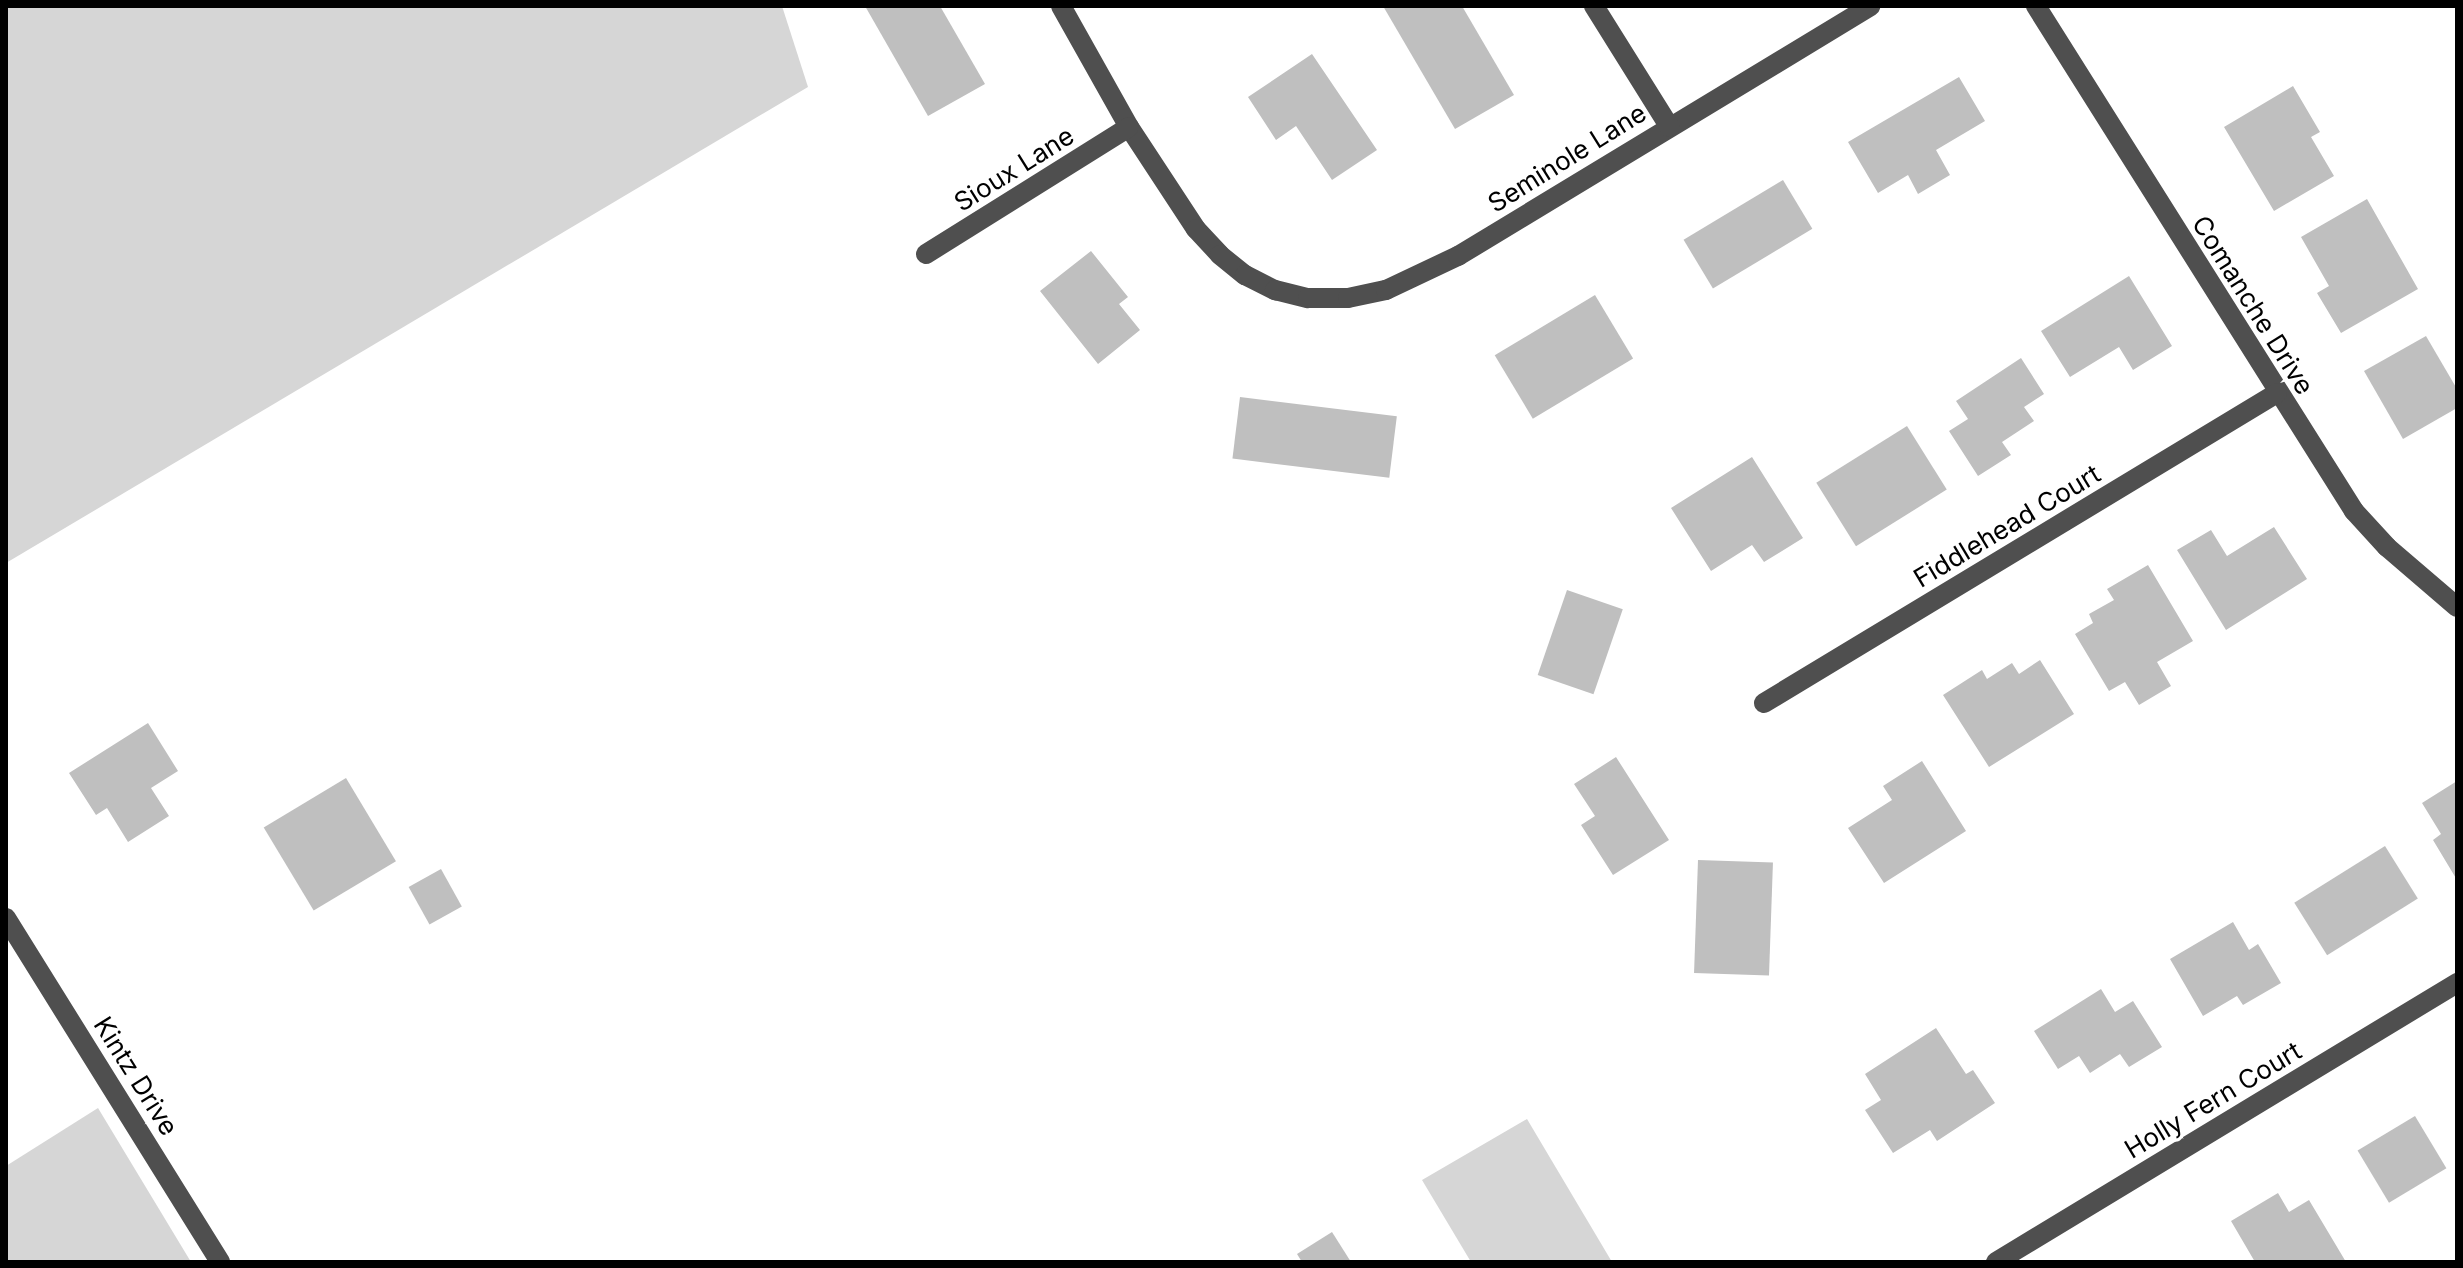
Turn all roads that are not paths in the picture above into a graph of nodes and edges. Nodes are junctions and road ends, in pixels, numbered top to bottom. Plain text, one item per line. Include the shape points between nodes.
1 (1061, 6) edge
2 (1594, 6) edge
3 (1870, 6) edge
4 (2036, 6) edge
5 (1669, 126) junction
6 (1129, 127) junction
7 (926, 254) dead end
8 (2277, 393) junction
9 (2457, 607) edge
10 (1764, 703) dead end
11 (6, 918) edge
12 (2457, 983) edge
13 (220, 1262) edge
14 (1996, 1262) edge

1 - 6 street, Seminole Lane
2 - 5 street
3 - 5 street, Seminole Lane
4 - 8 street, Comanche Drive
5 - 6 street, Seminole Lane via 1458,256 1386,290 1348,298 1308,298 1245,275 1196,229
6 - 7 street, Sioux Lane
8 - 9 street, Comanche Drive via 2354,511
8 - 10 street, Fiddlehead Court
11 - 13 street, Kintz Drive
12 - 14 street, Holly Fern Court

